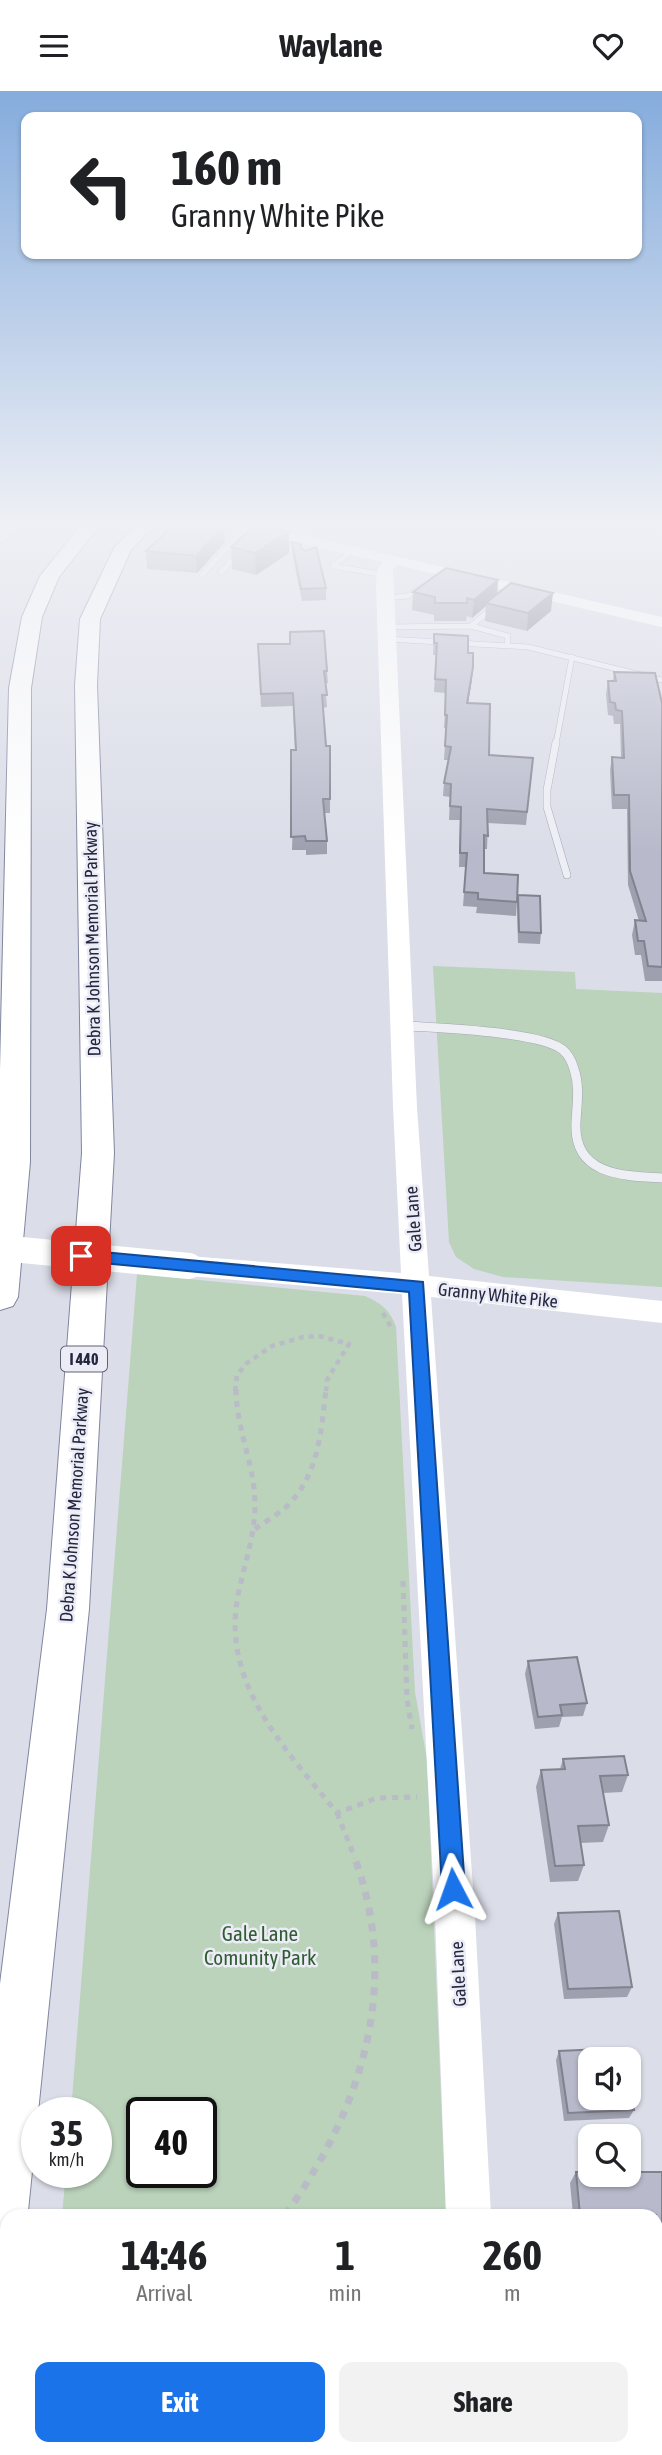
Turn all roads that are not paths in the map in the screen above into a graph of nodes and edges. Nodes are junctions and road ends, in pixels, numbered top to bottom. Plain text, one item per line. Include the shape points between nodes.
1 (30, 631) edge
2 (89, 631) edge
3 (411, 631) edge
4 (489, 631) edge
5 (387, 633) junction
6 (507, 646) junction
7 (572, 657) junction
8 (662, 680) edge
9 (567, 875) dead end
10 (403, 1025) junction
11 (662, 1178) edge
12 (0, 1248) edge
13 (417, 1287) junction
14 (0, 1297) edge
15 (662, 1312) edge
16 (0, 2209) edge
17 (468, 2209) edge

1 - 14 highway via 20,688 14,1163
2 - 16 highway, Debra K Johnson Memorial Parkway / I 440 via 86,685 98,1153 68,1609
3 - 5 lane
4 - 6 lane via 508,636
5 - 6 lane
5 - 10 street, Gale Lane
6 - 7 lane
7 - 8 lane
7 - 9 lane via 547,790 547,807
10 - 11 lane via 501,1035 561,1048 580,1082 576,1136 581,1153 608,1172
10 - 13 street, Gale Lane
12 - 13 street, Granny White Pike, bridge
13 - 15 street, Granny White Pike
13 - 17 street, Gale Lane

